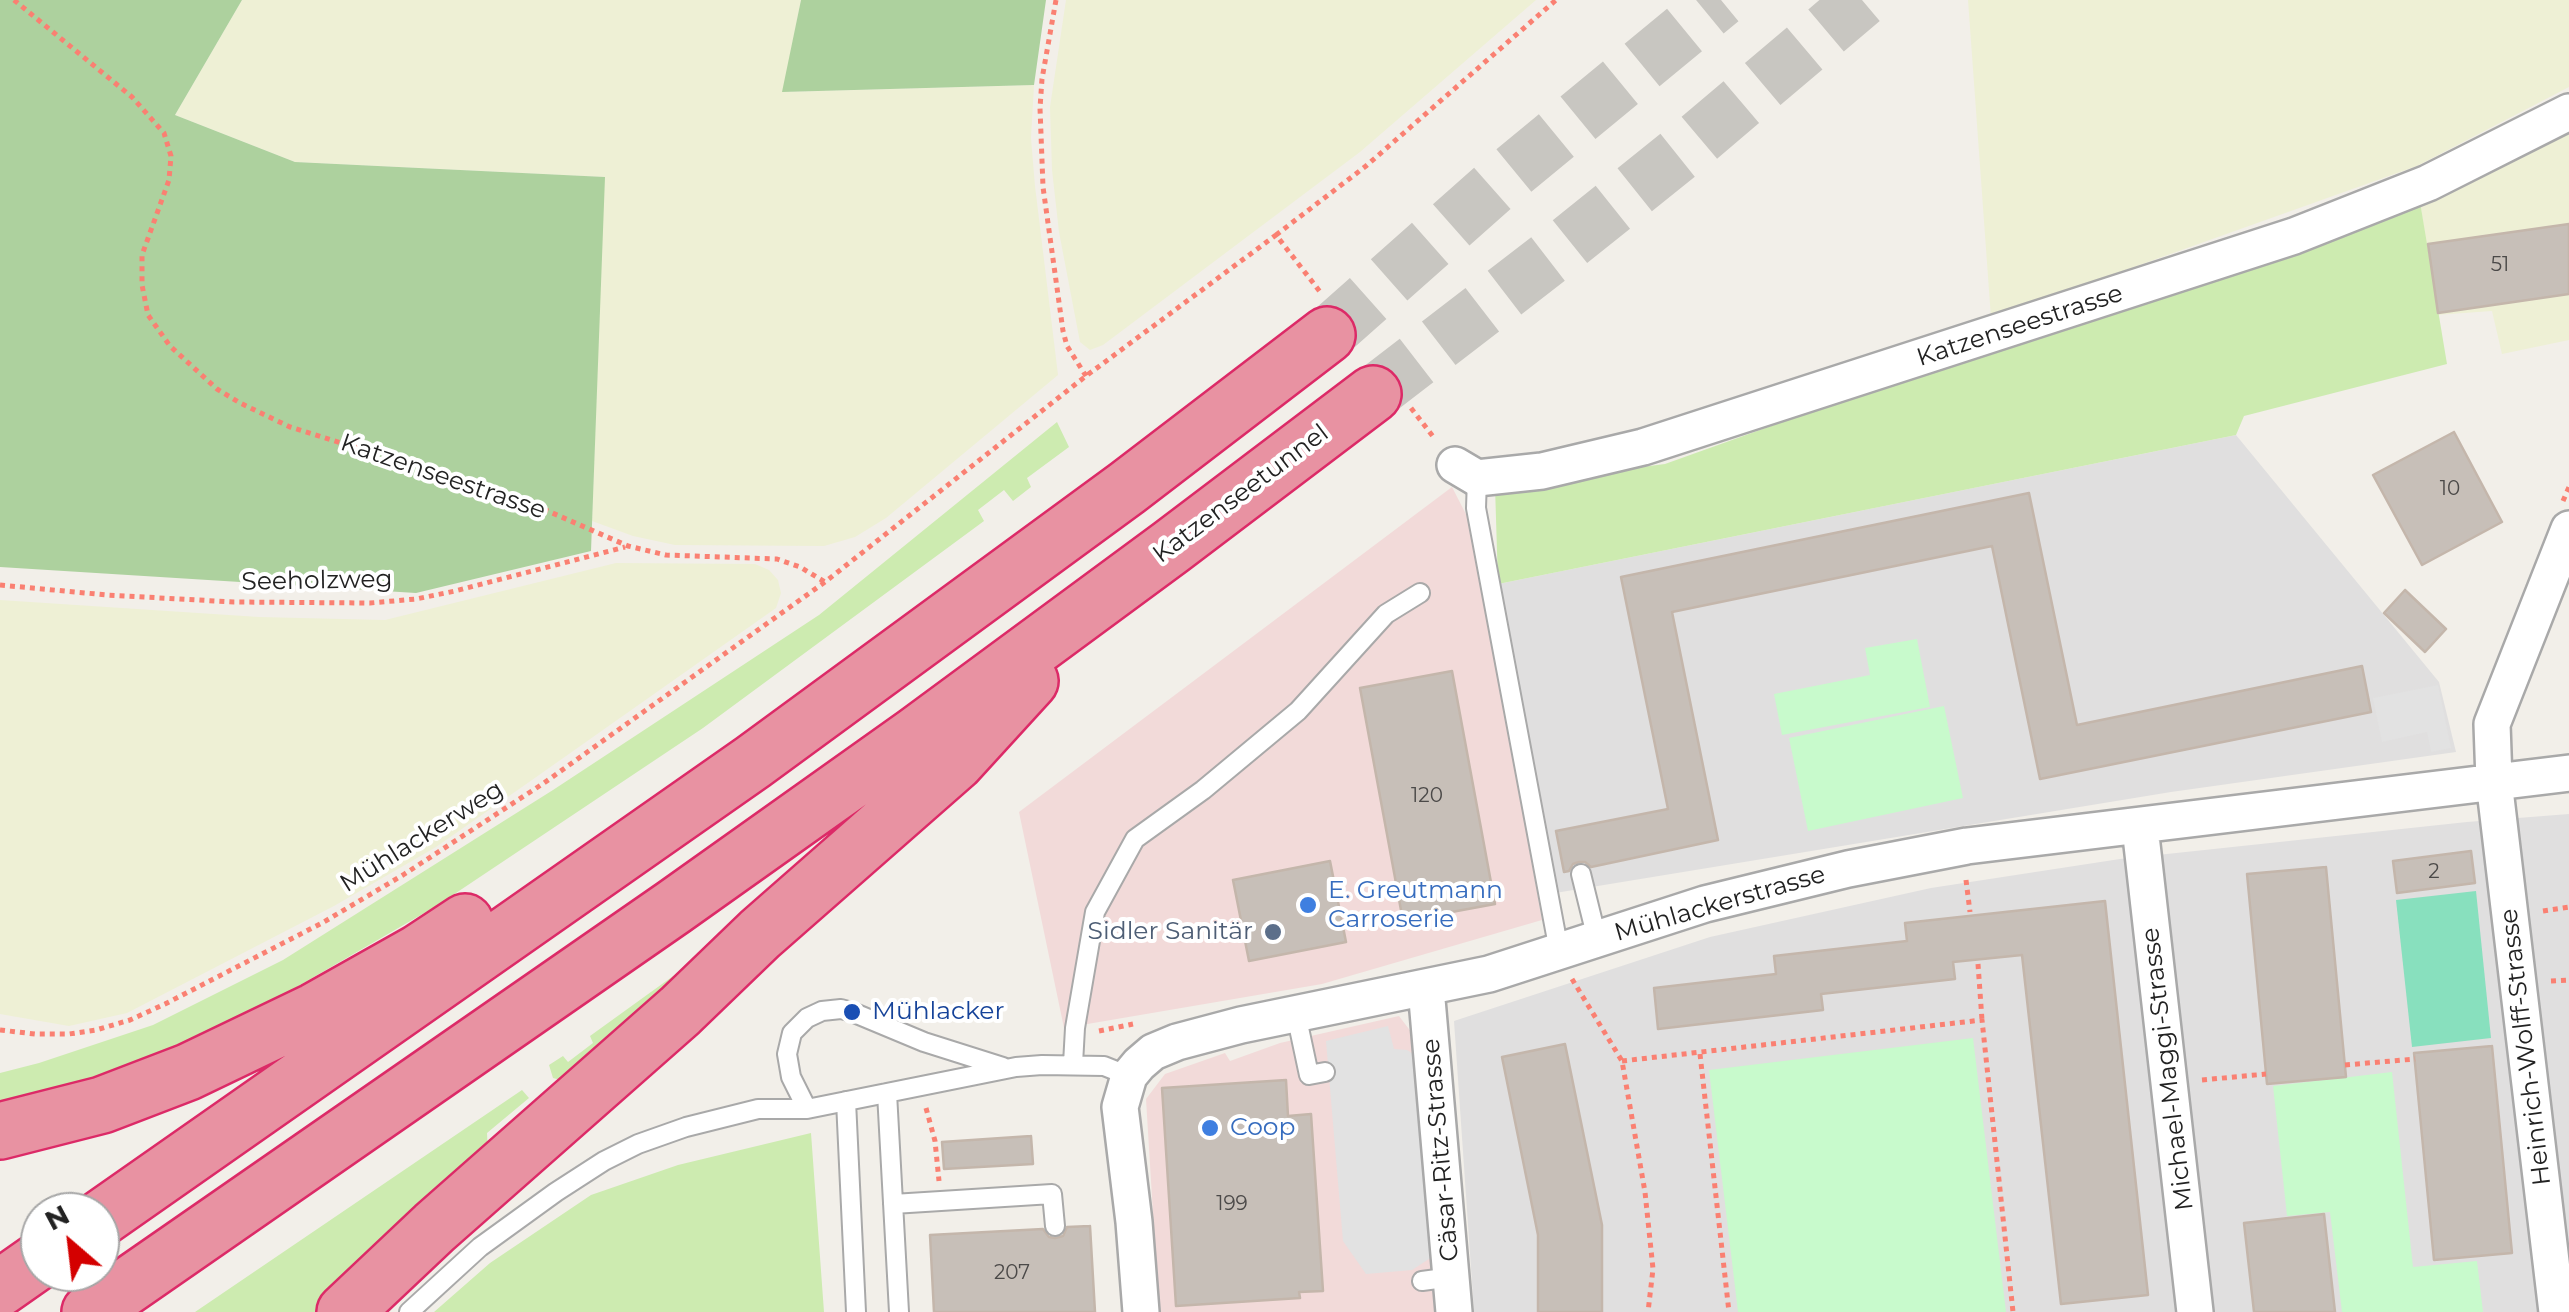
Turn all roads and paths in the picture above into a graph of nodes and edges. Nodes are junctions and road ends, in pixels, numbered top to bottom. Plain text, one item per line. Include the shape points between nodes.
1 (14, 0) edge
2 (1056, 0) edge
3 (1556, 0) edge
4 (2569, 112) edge
5 (1276, 235) dead end
6 (1327, 335) tunnel mouth
7 (1373, 394) tunnel mouth
8 (1466, 471) joint
9 (2569, 529) edge
10 (628, 546) junction
11 (826, 582) junction
12 (0, 586) edge
13 (1420, 593) dead end
14 (1109, 594) junction
15 (2569, 774) edge
16 (2494, 781) junction
17 (2140, 827) junction
18 (632, 848) junction
19 (1581, 874) dead end
20 (1966, 880) dead end
21 (1970, 912) dead end
22 (1597, 939) junction
23 (1565, 964) junction
24 (1978, 964) dead end
25 (1426, 988) junction
26 (1296, 1014) junction
27 (1982, 1020) junction
28 (0, 1030) edge
29 (1700, 1054) junction
30 (2415, 1059) dead end
31 (1622, 1061) junction
32 (1073, 1064) junction
33 (2345, 1064) dead end
34 (1008, 1069) junction
35 (1325, 1072) dead end
36 (2266, 1074) dead end
37 (1129, 1076) junction
38 (2170, 1084) junction
39 (920, 1086) junction
40 (888, 1092) junction
41 (846, 1101) junction
42 (807, 1109) junction
43 (0, 1131) edge
44 (941, 1201) junction
45 (893, 1204) junction
46 (120, 1205) edge
47 (1054, 1226) dead end
48 (2559, 1248) edge
49 (1443, 1290) edge
50 (90, 1312) edge
51 (345, 1312) edge
52 (408, 1312) edge
53 (856, 1312) edge
54 (899, 1312) edge
55 (1141, 1312) edge
56 (1648, 1312) edge
57 (1728, 1312) edge
58 (2013, 1312) edge
59 (2195, 1312) edge
60 (2557, 1312) edge

1 - 10 path, Katzenseestrasse via 132,97 164,133 169,180 142,255 142,285 148,314 197,374 290,427 480,486
2 - 11 path via 1042,79 1043,186 1063,331 1086,376
3 - 5 path via 1366,166
4 - 8 street, Katzenseestrasse via 2428,184 2294,236 1644,447 1542,471
6 - 18 highway via 982,596
7 - 14 highway, Katzenseetunnel
8 - 23 lane
9 - 16 street, Heinrich-Wolff-Strasse via 2492,724
10 - 11 path, Katzenseestrasse via 777,559
10 - 12 path, Seeholzweg via 456,591 370,603 234,602
11 - 28 path, Mühlackerweg via 498,815 322,922 130,1020 69,1034
13 - 32 lane via 1386,614 1298,711 1135,839 1095,912
14 - 50 highway
14 - 51 highway via 956,762
15 - 16 street, Mühlackerstrasse
16 - 17 street, Mühlackerstrasse
16 - 48 street, Heinrich-Wolff-Strasse
17 - 22 street, Mühlackerstrasse via 1966,846 1848,868
17 - 38 street, Michael-Maggi-Strasse
18 - 43 highway via 504,898 418,953 220,1058 102,1104
18 - 46 highway
19 - 22 lane
20 - 21 path
22 - 23 street, Mühlackerstrasse
23 - 25 street, Mühlackerstrasse
23 - 31 path
24 - 27 path
25 - 26 street, Mühlackerstrasse
25 - 49 street, Cäsar-Ritz-Strasse
26 - 35 lane via 1308,1075
26 - 37 street, Mühlackerstrasse via 1177,1042 1153,1052
27 - 29 path
27 - 58 path
29 - 31 path
29 - 57 path
30 - 33 path
31 - 56 path via 1653,1269
32 - 34 lane
32 - 37 lane
34 - 39 lane
34 - 42 lane via 852,1012 822,1011 792,1033 787,1054
36 - 38 path
37 - 55 street via 1120,1106
38 - 59 street, Michael-Maggi-Strasse
39 - 40 lane
39 - 44 path via 936,1140
40 - 41 lane
40 - 45 lane
41 - 42 lane
41 - 53 lane
42 - 52 lane via 758,1109 722,1118 604,1161 480,1247
44 - 45 lane
44 - 47 lane via 1052,1194
45 - 54 lane
48 - 60 street, Heinrich-Wolff-Strasse

